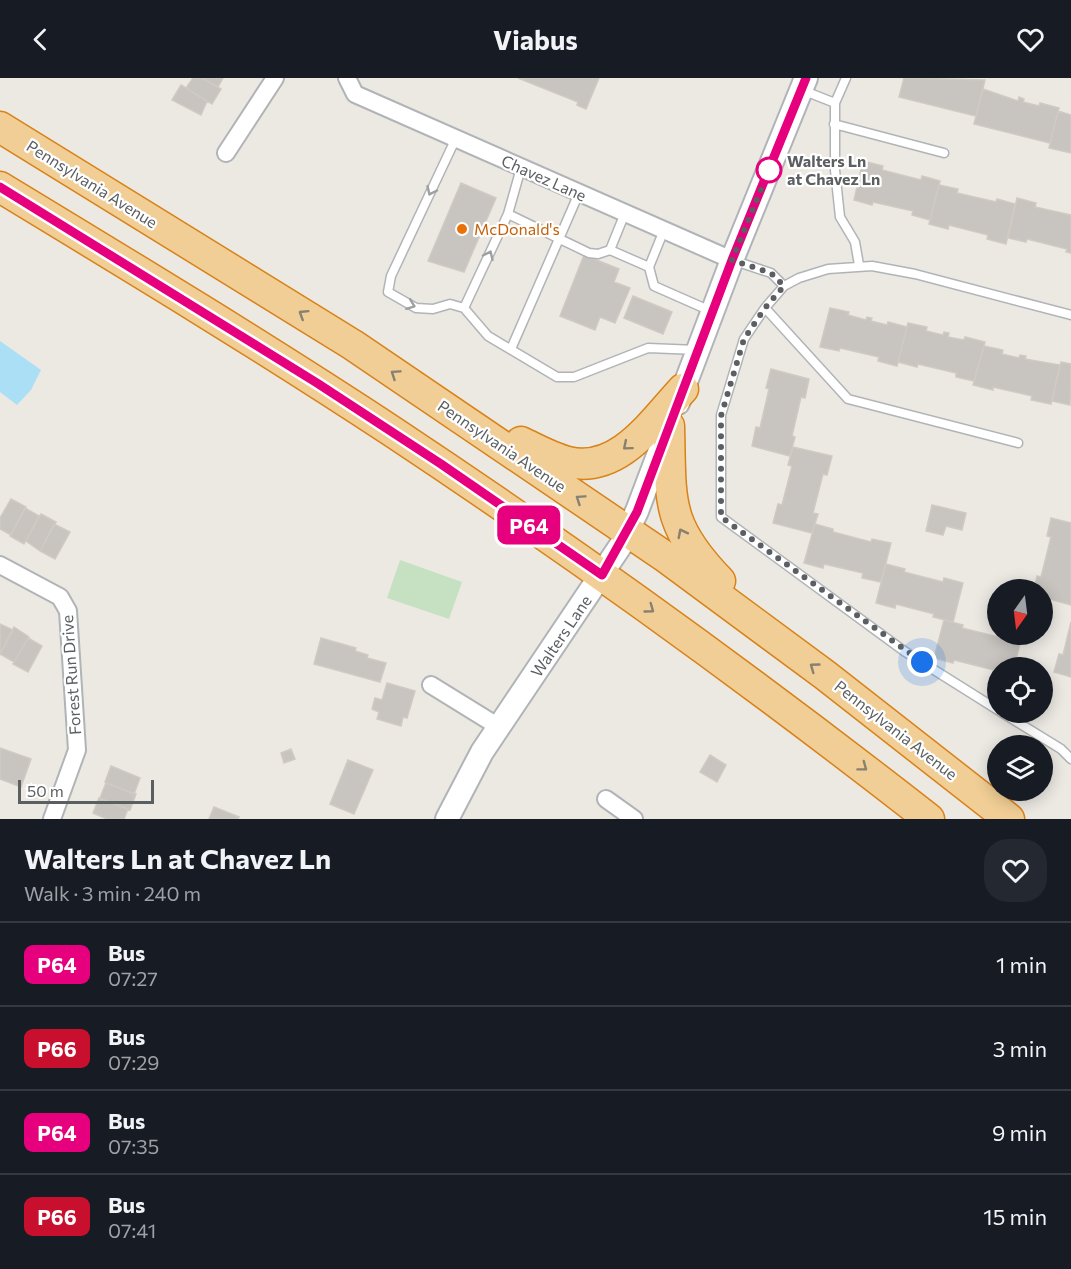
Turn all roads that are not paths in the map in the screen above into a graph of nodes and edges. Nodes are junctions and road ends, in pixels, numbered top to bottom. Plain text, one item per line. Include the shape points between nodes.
1 (275, 78) edge
2 (347, 78) edge
3 (846, 78) edge
4 (804, 84) edge
5 (835, 104) junction
6 (834, 124) junction
7 (0, 127) edge
8 (456, 138) junction
9 (226, 153) dead end
10 (945, 153) dead end
11 (521, 168) junction
12 (0, 187) edge
13 (579, 193) junction
14 (625, 213) junction
15 (508, 214) junction
16 (664, 230) junction
17 (560, 237) junction
18 (610, 250) junction
19 (732, 260) junction
20 (859, 265) junction
21 (649, 267) junction
22 (784, 286) junction
23 (464, 308) junction
24 (765, 308) junction
25 (713, 312) junction
26 (1071, 315) edge
27 (511, 349) junction
28 (698, 350) junction
29 (683, 389) junction
30 (438, 402) junction
31 (669, 426) junction
32 (1018, 443) dead end
33 (628, 532) junction
34 (0, 565) edge
35 (602, 575) junction
36 (776, 639) junction
37 (431, 685) dead end
38 (987, 703) edge
39 (1019, 723) edge
40 (499, 727) junction
41 (1071, 748) edge
42 (1061, 749) junction
43 (1071, 759) edge
44 (606, 799) dead end
45 (52, 819) edge
46 (447, 819) edge
47 (634, 819) edge
48 (929, 819) edge
49 (1009, 819) edge

1 - 9 street
2 - 8 street, Chavez Lane via 355,94
3 - 5 lane
4 - 5 lane
4 - 19 street, Walters Lane
5 - 6 lane
6 - 10 lane
6 - 20 lane via 840,217 855,242
30 -> 7 highway, Pennsylvania Avenue via 353,345
8 - 11 street, Chavez Lane
8 -> 23 lane via 391,276 388,292 416,308 450,304
11 - 13 street, Chavez Lane
11 - 15 lane
12 - 35 highway via 345,401
13 - 14 street, Chavez Lane
13 - 17 lane
14 - 16 street, Chavez Lane
14 - 18 lane
15 - 17 lane
23 -> 15 lane
16 - 19 street, Chavez Lane
16 - 21 lane
17 - 18 lane via 589,253
17 - 27 lane
18 - 21 lane
19 - 22 lane via 771,273
19 - 25 street, Walters Lane
20 - 22 lane via 818,272
20 - 26 lane via 915,274
21 - 25 lane via 654,286
22 - 24 lane
23 - 27 lane via 488,336
24 - 32 lane via 848,399
24 - 38 lane via 744,339 721,416 721,517 904,651
25 - 28 street, Walters Lane
27 - 28 lane via 557,377 574,377 648,348
28 - 29 street, Walters Lane
29 -> 30 highway via 626,448 593,464 555,458
29 - 31 street, Walters Lane
33 -> 30 highway, Pennsylvania Avenue
31 - 33 street, Walters Lane
36 -> 31 highway via 683,536 672,500
33 - 35 street, Walters Lane
33 - 36 highway, Pennsylvania Avenue
34 - 45 street, Forest Run Drive via 60,597 68,611 77,750
35 - 40 street, Walters Lane
35 -> 48 highway
49 -> 36 highway, Pennsylvania Avenue
37 - 40 street
39 - 42 lane
40 - 46 street, Walters Lane
41 - 42 lane
42 - 43 lane
44 - 47 street

